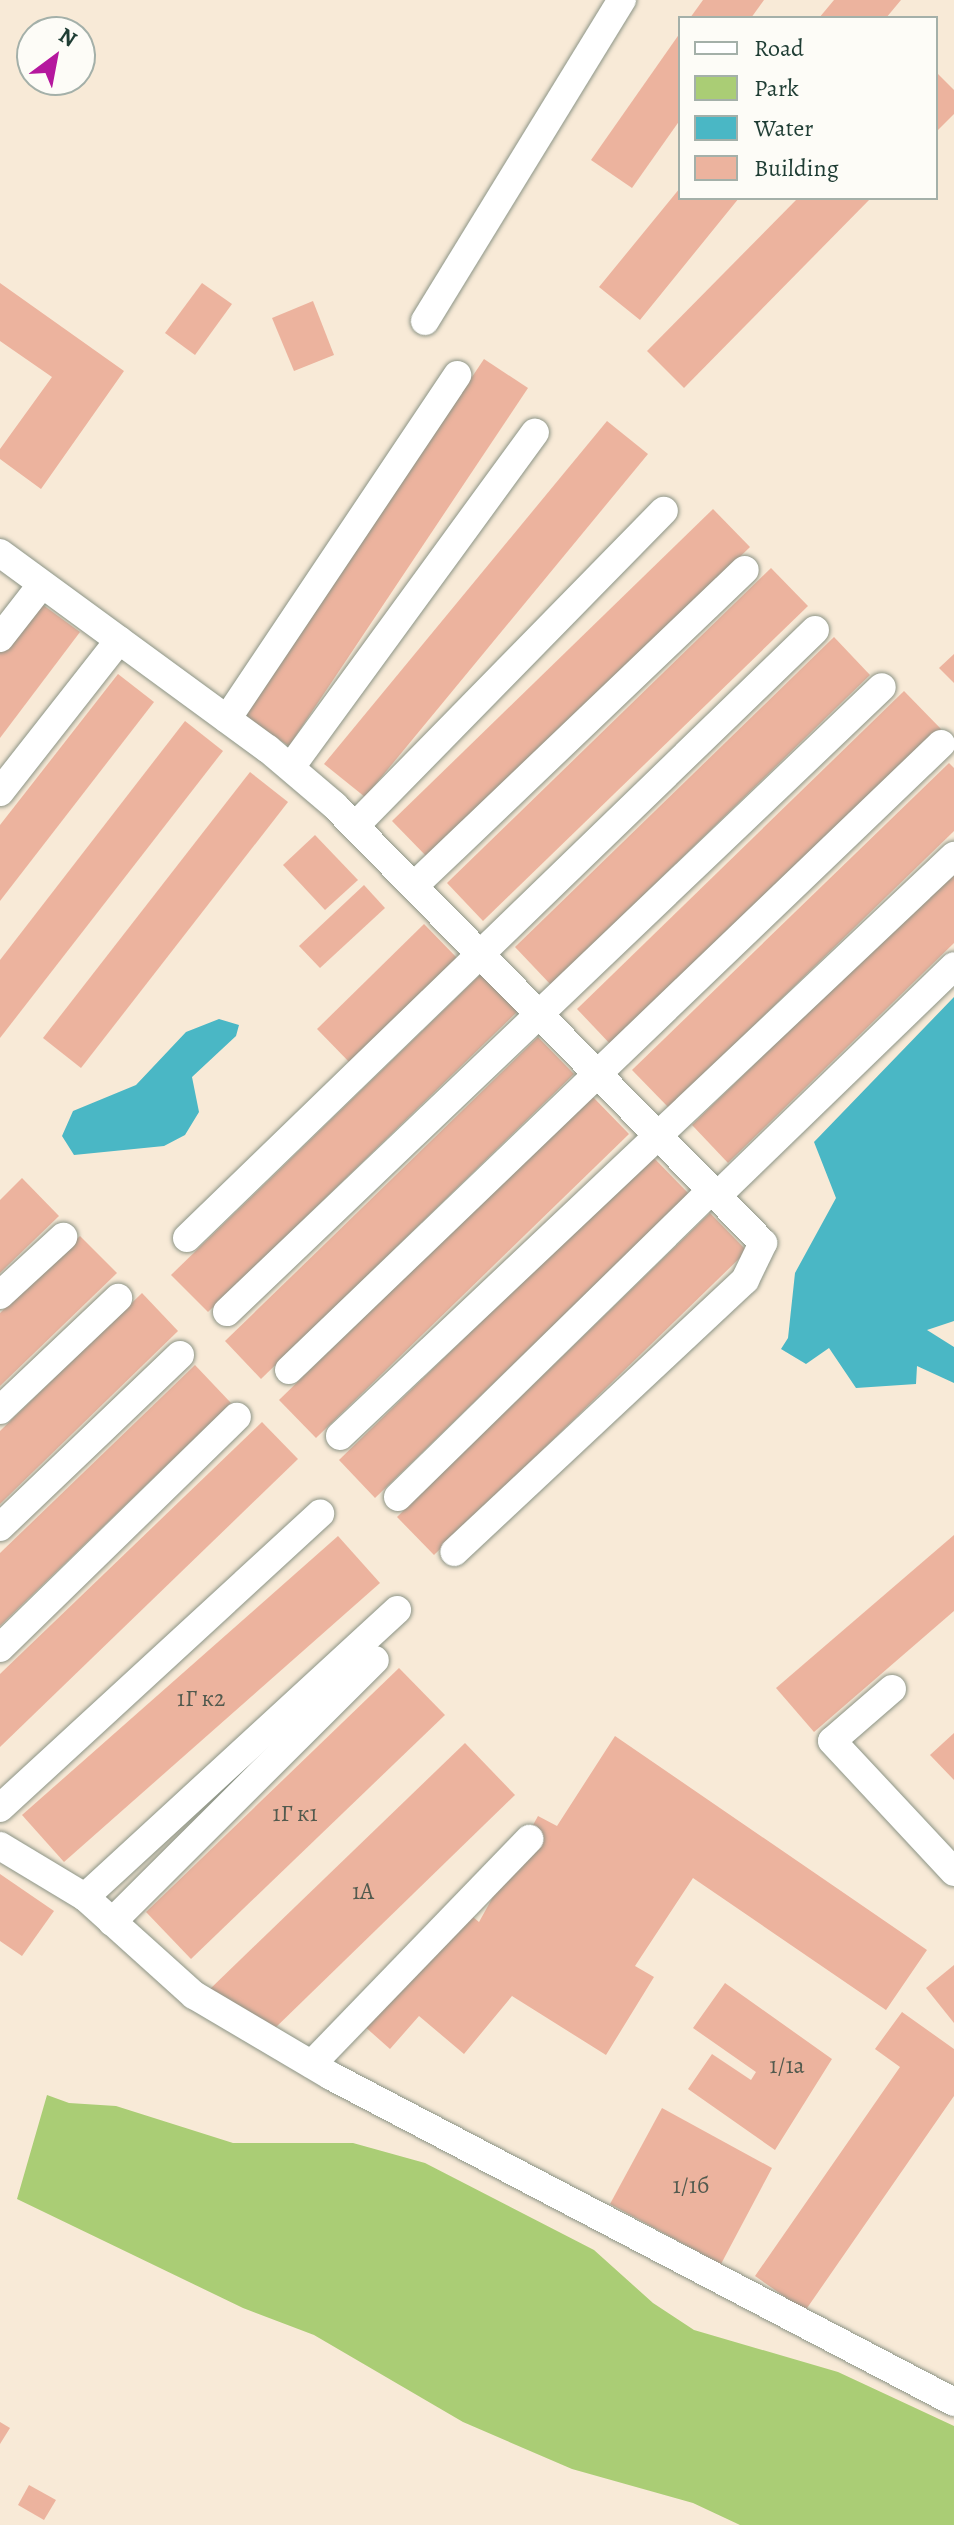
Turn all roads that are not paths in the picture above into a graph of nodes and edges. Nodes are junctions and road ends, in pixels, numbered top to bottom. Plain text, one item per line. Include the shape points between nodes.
1 (622, 0) edge
2 (425, 321) dead end
3 (457, 375) dead end
4 (535, 432) dead end
5 (664, 511) dead end
6 (0, 553) edge
7 (745, 570) dead end
8 (42, 584) junction
9 (815, 630) dead end
10 (0, 638) edge
11 (119, 640) junction
12 (882, 687) dead end
13 (227, 719) junction
14 (941, 744) dead end
15 (291, 767) junction
16 (0, 792) edge
17 (356, 825) junction
18 (954, 856) edge
19 (415, 885) junction
20 (483, 955) junction
21 (954, 966) edge
22 (539, 1013) junction
23 (596, 1072) junction
24 (656, 1133) junction
25 (714, 1193) junction
26 (63, 1237) dead end
27 (187, 1238) dead end
28 (0, 1295) edge
29 (118, 1298) dead end
30 (227, 1312) dead end
31 (180, 1355) dead end
32 (289, 1370) dead end
33 (0, 1410) edge
34 (237, 1417) dead end
35 (340, 1436) dead end
36 (398, 1497) dead end
37 (320, 1514) dead end
38 (0, 1527) edge
39 (454, 1552) dead end
40 (397, 1610) dead end
41 (0, 1648) edge
42 (375, 1660) dead end
43 (892, 1689) dead end
44 (0, 1808) edge
45 (529, 1839) dead end
46 (0, 1846) edge
47 (954, 1872) edge
48 (85, 1897) junction
49 (112, 1922) junction
50 (312, 2064) junction
51 (954, 2402) edge

1 - 2 lane
3 - 13 lane
4 - 15 lane
5 - 17 lane
6 - 8 lane
7 - 19 lane
8 - 10 lane
8 - 11 lane
9 - 20 lane
11 - 13 lane
11 - 16 lane
12 - 22 lane
13 - 15 lane
14 - 23 lane
15 - 17 lane
17 - 19 lane
18 - 24 lane via 686,1113
19 - 20 lane
20 - 22 lane
20 - 27 lane
21 - 25 lane
22 - 23 lane
22 - 30 lane
23 - 24 lane
23 - 32 lane
24 - 25 lane
24 - 35 lane
25 - 36 lane
25 - 39 lane via 763,1243 745,1280
26 - 28 lane
29 - 33 lane
31 - 38 lane
34 - 41 lane
37 - 44 lane
40 - 48 lane
42 - 49 lane
43 - 47 lane via 832,1741
45 - 50 lane
46 - 48 lane
48 - 49 lane
49 - 50 lane via 194,1995
50 - 51 lane

